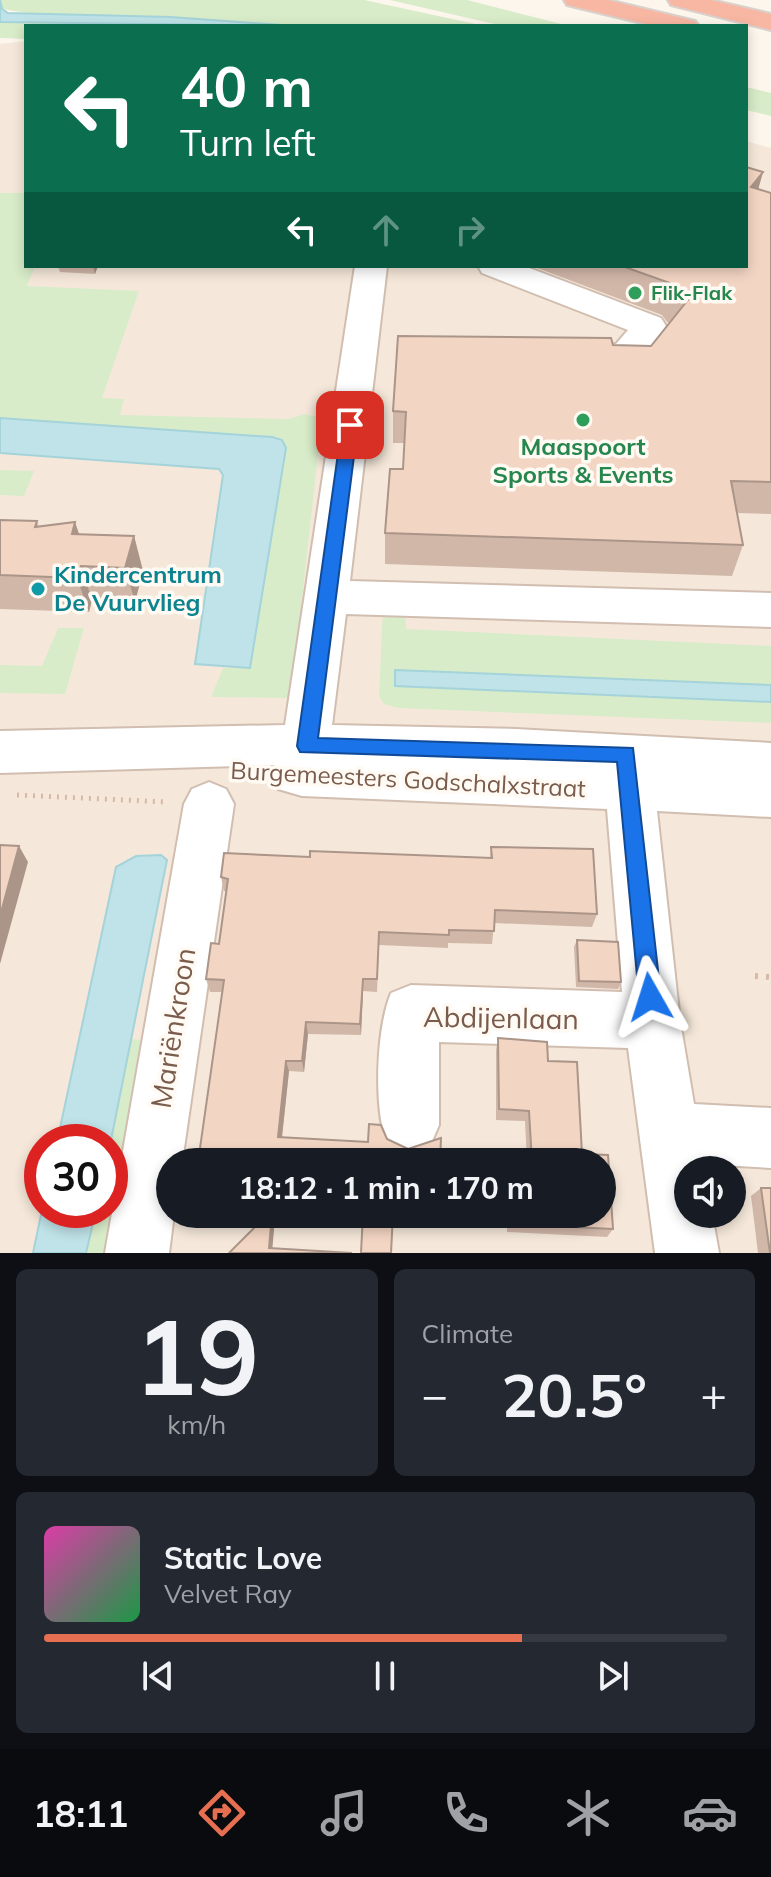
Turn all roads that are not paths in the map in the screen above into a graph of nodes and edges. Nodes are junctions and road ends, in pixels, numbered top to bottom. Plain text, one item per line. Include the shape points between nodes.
1 (576, 0) edge
2 (680, 0) edge
3 (771, 22) edge
4 (678, 24) edge
5 (748, 40) edge
6 (771, 46) edge
7 (371, 268) edge
8 (499, 268) edge
9 (548, 355) edge
10 (326, 597) junction
11 (771, 610) edge
12 (23, 753) edge
13 (304, 761) junction
14 (771, 764) edge
15 (628, 772) junction
16 (771, 795) edge
17 (209, 804) dead end
18 (652, 1021) junction
19 (409, 1125) dead end
20 (669, 1132) junction
21 (771, 1138) edge
22 (137, 1253) edge
23 (687, 1253) edge

1 - 4 highway
2 - 3 highway
5 - 6 highway
7 - 10 street via 375,354
8 - 9 street via 649,326 626,356
10 - 11 street
10 - 13 street
12 - 13 street, Burgemeesters Godschalxstraat via 144,769
13 - 15 street, Burgemeesters Godschalxstraat
14 - 15 street, Burgemeesters Godschalxstraat
15 - 16 street, Burgemeesters Godschalxstraat
15 - 18 street
17 - 22 street, Mariënkroon
18 - 19 street, Abdijenlaan via 411,1013
18 - 20 street
20 - 21 street
20 - 23 street

